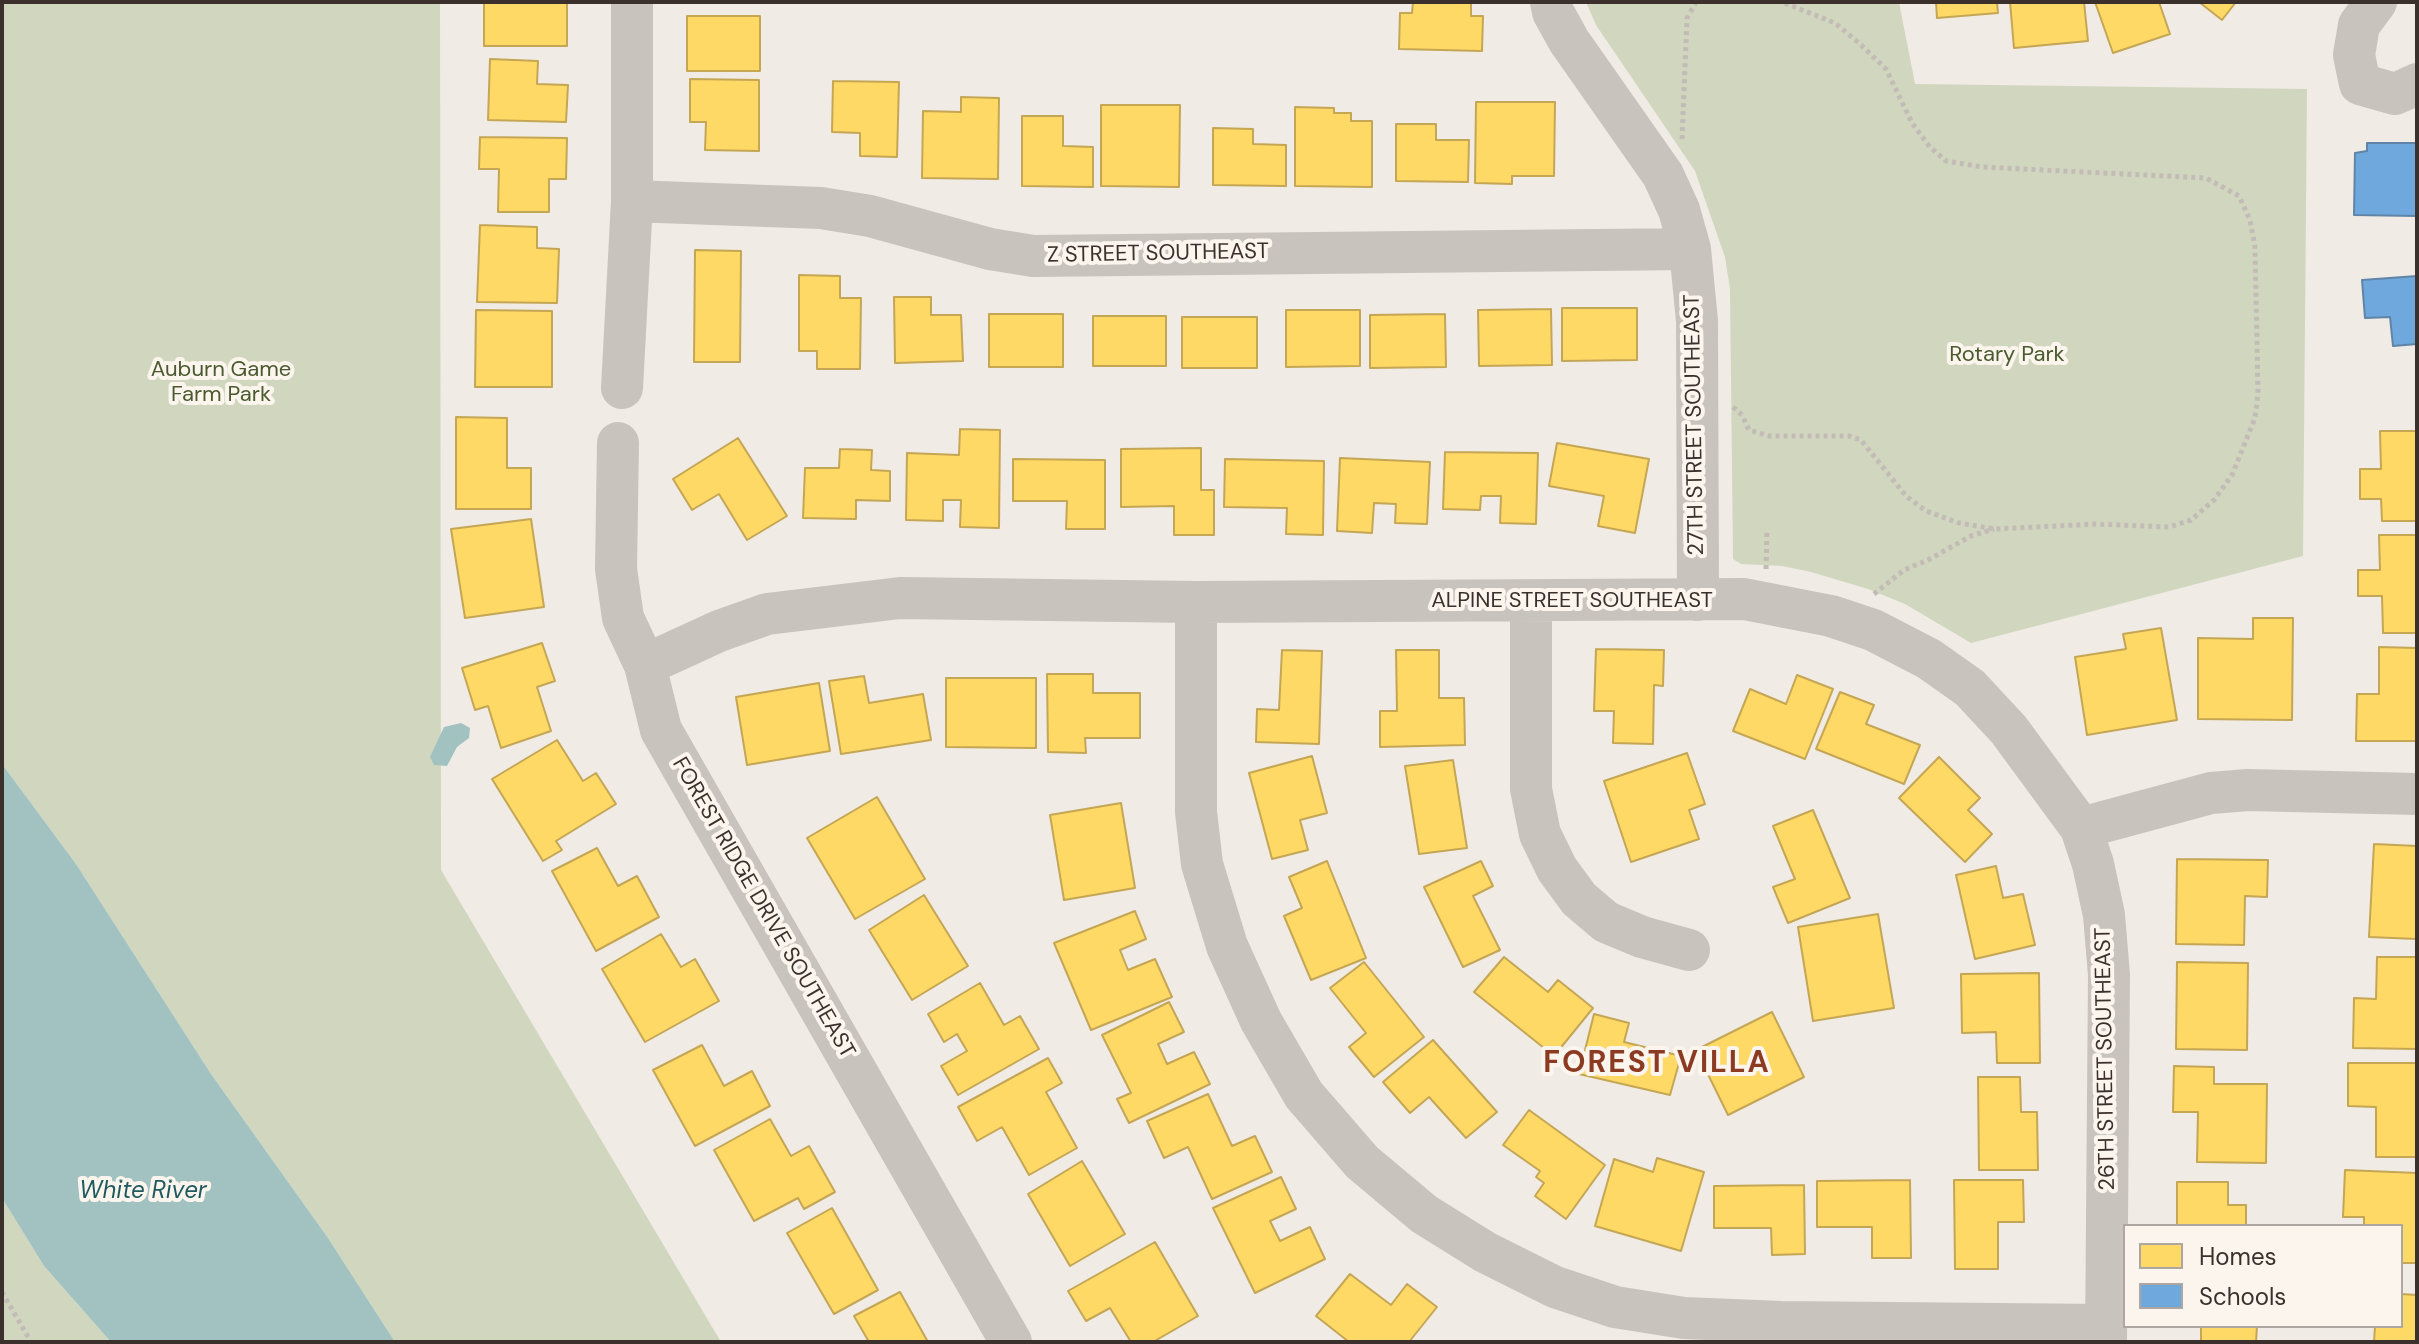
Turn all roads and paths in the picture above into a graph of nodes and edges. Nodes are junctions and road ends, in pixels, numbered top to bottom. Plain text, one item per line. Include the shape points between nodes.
1 (632, 2) edge
2 (1551, 2) edge
3 (1782, 2) edge
4 (2376, 2) edge
5 (2417, 84) edge
6 (632, 201) junction
7 (1690, 249) junction
8 (622, 388) dead end
9 (1769, 436) dead end
10 (618, 443) dead end
11 (1995, 529) junction
12 (1698, 600) junction
13 (1531, 601) junction
14 (1196, 602) junction
15 (1858, 625) junction
16 (645, 665) junction
17 (2417, 794) edge
18 (2081, 828) junction
19 (1689, 950) dead end
20 (2, 1292) edge
21 (2106, 1334) edge
22 (31, 1342) edge
23 (1011, 1342) edge

1 - 6 street
2 - 7 street, 27TH STREET SOUTHEAST via 1569,41 1663,175
3 - 11 path via 1835,23 1886,69 1912,123 1946,161 2206,178 2239,196 2250,220 2255,247 2255,418 2232,475 2214,500 2191,520 2169,527
4 - 5 street via 2359,25 2354,55 2360,84 2395,94
6 - 7 street, Z STREET SOUTHEAST via 821,208 1033,256
6 - 8 street
7 - 12 street, 27TH STREET SOUTHEAST via 1697,321
9 - 11 path via 1861,440 1906,496 1926,511
10 - 16 street, FOREST RIDGE DRIVE SOUTHEAST via 616,569 623,618
11 - 15 path via 1904,570 1875,593
12 - 13 street, ALPINE STREET SOUTHEAST
12 - 15 street, ALPINE STREET SOUTHEAST via 1784,605
13 - 14 street, ALPINE STREET SOUTHEAST
13 - 19 street via 1531,789 1540,834 1579,899 1606,922
14 - 16 street, ALPINE STREET SOUTHEAST via 900,598 840,604 767,614
14 - 21 street via 1196,812 1202,864 1227,946 1261,1021 1304,1095 1362,1162 1424,1214 1555,1287 1615,1307 1684,1318
15 - 18 street, ALPINE STREET SOUTHEAST via 1929,659 1970,688 2009,730
16 - 23 street, FOREST RIDGE DRIVE SOUTHEAST via 661,730
17 - 18 street via 2211,793
18 - 21 street, 26TH STREET SOUTHEAST via 2104,915 2109,975
20 - 22 path

